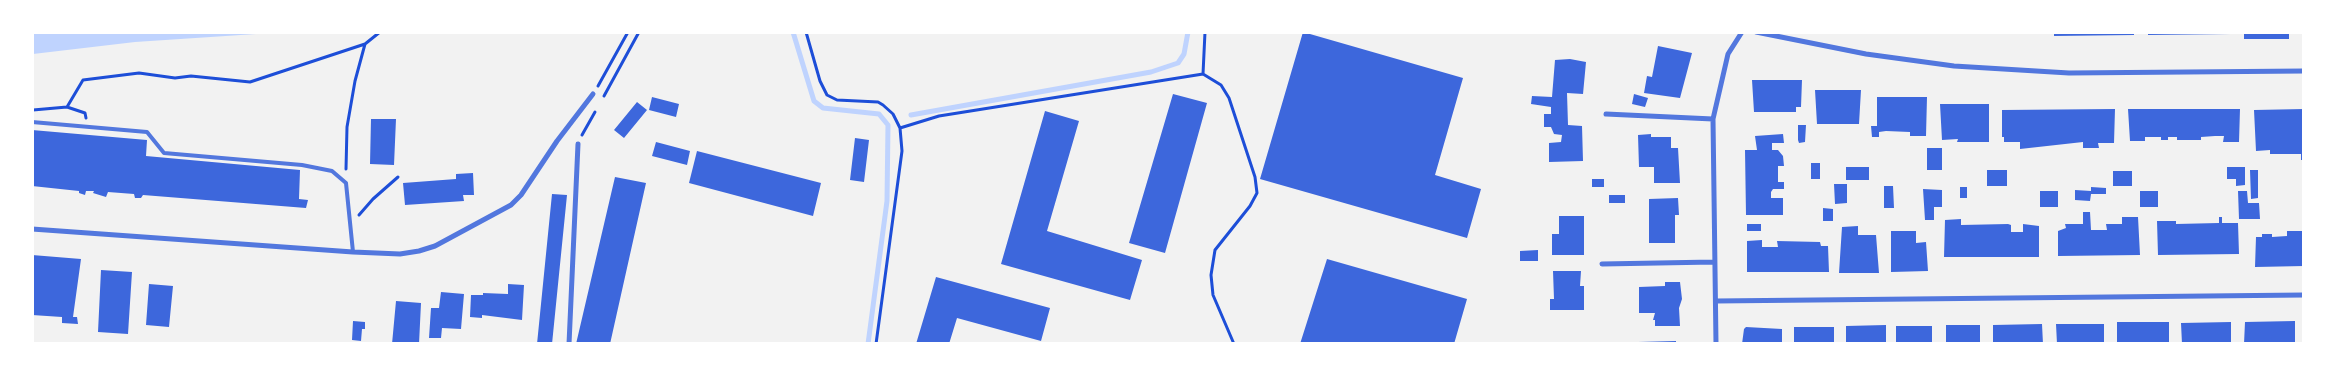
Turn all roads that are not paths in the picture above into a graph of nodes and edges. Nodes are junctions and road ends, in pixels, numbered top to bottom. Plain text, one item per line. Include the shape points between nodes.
1 (1742, 32) edge
2 (1756, 32) edge
3 (2304, 71) edge
4 (593, 94) road end
5 (1606, 114) dead end
6 (1713, 119) junction
7 (32, 122) edge
8 (578, 144) road end
9 (32, 229) edge
10 (354, 252) junction
11 (1714, 262) junction
12 (1602, 264) dead end
13 (2304, 295) edge
14 (1716, 301) junction
15 (569, 344) edge
16 (1716, 344) edge

1 - 6 street via 1728,54
2 - 3 street via 1866,54 1954,66 2068,72
4 - 10 street via 522,195 511,205 419,252
5 - 6 street
6 - 11 street
7 - 10 lane via 148,132 164,153 302,165 332,171 346,182
8 - 15 street
9 - 10 street
11 - 12 street
11 - 14 street
13 - 14 street
14 - 16 street

